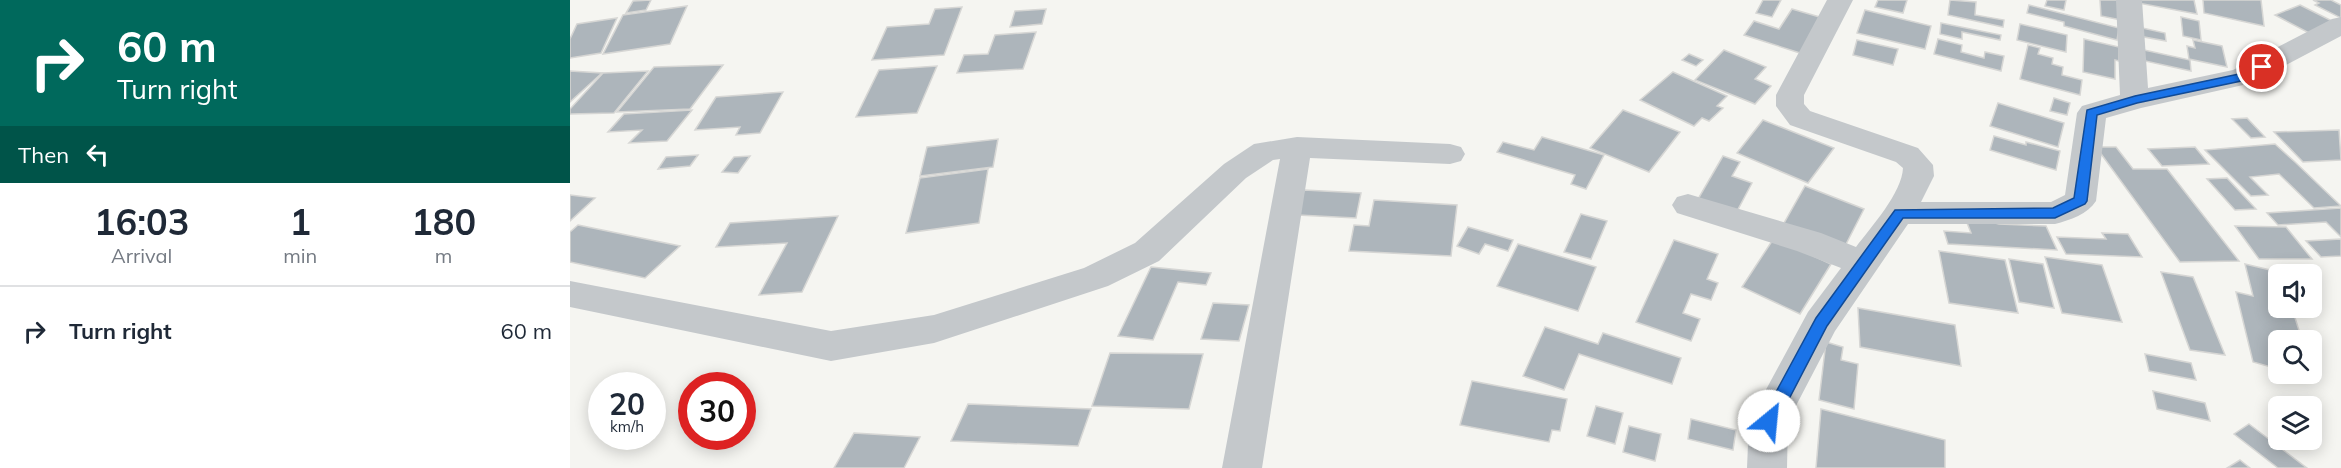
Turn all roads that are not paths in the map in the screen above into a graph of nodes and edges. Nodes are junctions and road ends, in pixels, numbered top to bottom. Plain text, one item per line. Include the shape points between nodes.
1 (1840, 0) edge
2 (2129, 0) edge
3 (2341, 25) edge
4 (2135, 100) junction
5 (1297, 147) junction
6 (1450, 154) dead end
7 (1688, 205) dead end
8 (1899, 213) junction
9 (1864, 264) junction
10 (570, 294) edge
11 (1242, 468) edge
12 (1767, 468) edge

1 - 8 street via 1790,95 1790,106 1800,118 1906,155 1918,165 1918,176
2 - 4 street
3 - 4 street via 2242,77
4 - 8 street via 2092,113 2080,201 2055,213
5 - 6 street
5 - 10 street via 1265,151 1234,171 1147,252 1096,277 934,329 831,346
5 - 11 street
7 - 9 street via 1809,242
8 - 9 street
9 - 12 street via 1821,322 1769,421

